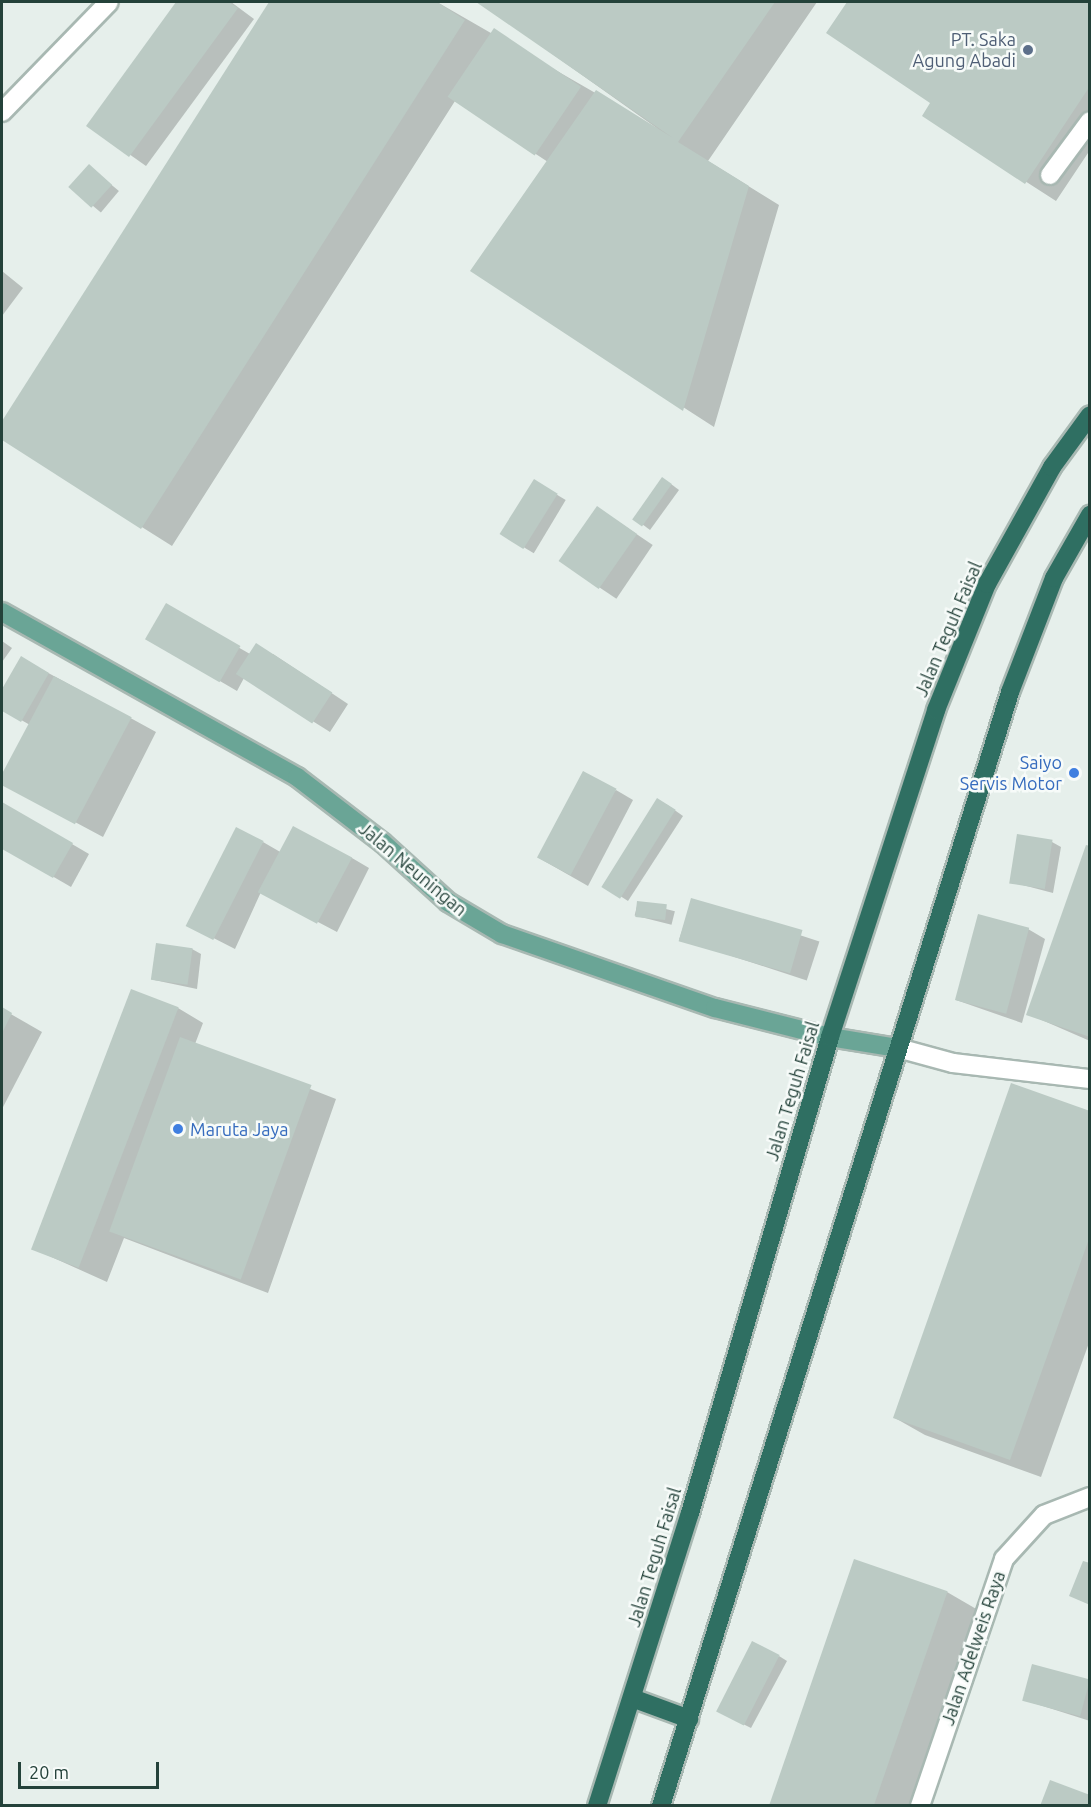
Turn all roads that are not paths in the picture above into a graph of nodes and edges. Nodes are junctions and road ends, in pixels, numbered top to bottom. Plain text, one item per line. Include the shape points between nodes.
1 (110, 2) edge
2 (2, 112) edge
3 (1089, 121) edge
4 (1050, 175) dead end
5 (1089, 415) edge
6 (1089, 515) edge
7 (2, 612) edge
8 (830, 1038) junction
9 (898, 1048) junction
10 (1089, 1079) edge
11 (1089, 1497) edge
12 (632, 1698) junction
13 (689, 1719) junction
14 (597, 1806) edge
15 (661, 1806) edge
16 (920, 1806) edge

1 - 2 street
3 - 4 street
5 - 8 highway, Jalan Teguh Faisal via 1052,467 987,584 936,710
6 - 9 highway via 1054,578 1010,692
7 - 8 main road, Jalan Neuningan via 297,777 383,843 448,902 502,934 715,1008
8 - 9 main road, Jalan Neuningan
8 - 12 highway, Jalan Teguh Faisal
9 - 10 street via 953,1063
9 - 13 highway
11 - 16 street, Jalan Adelweis Raya via 1044,1515 1004,1559
12 - 13 highway
12 - 14 highway, Jalan Teguh Faisal
13 - 15 highway

